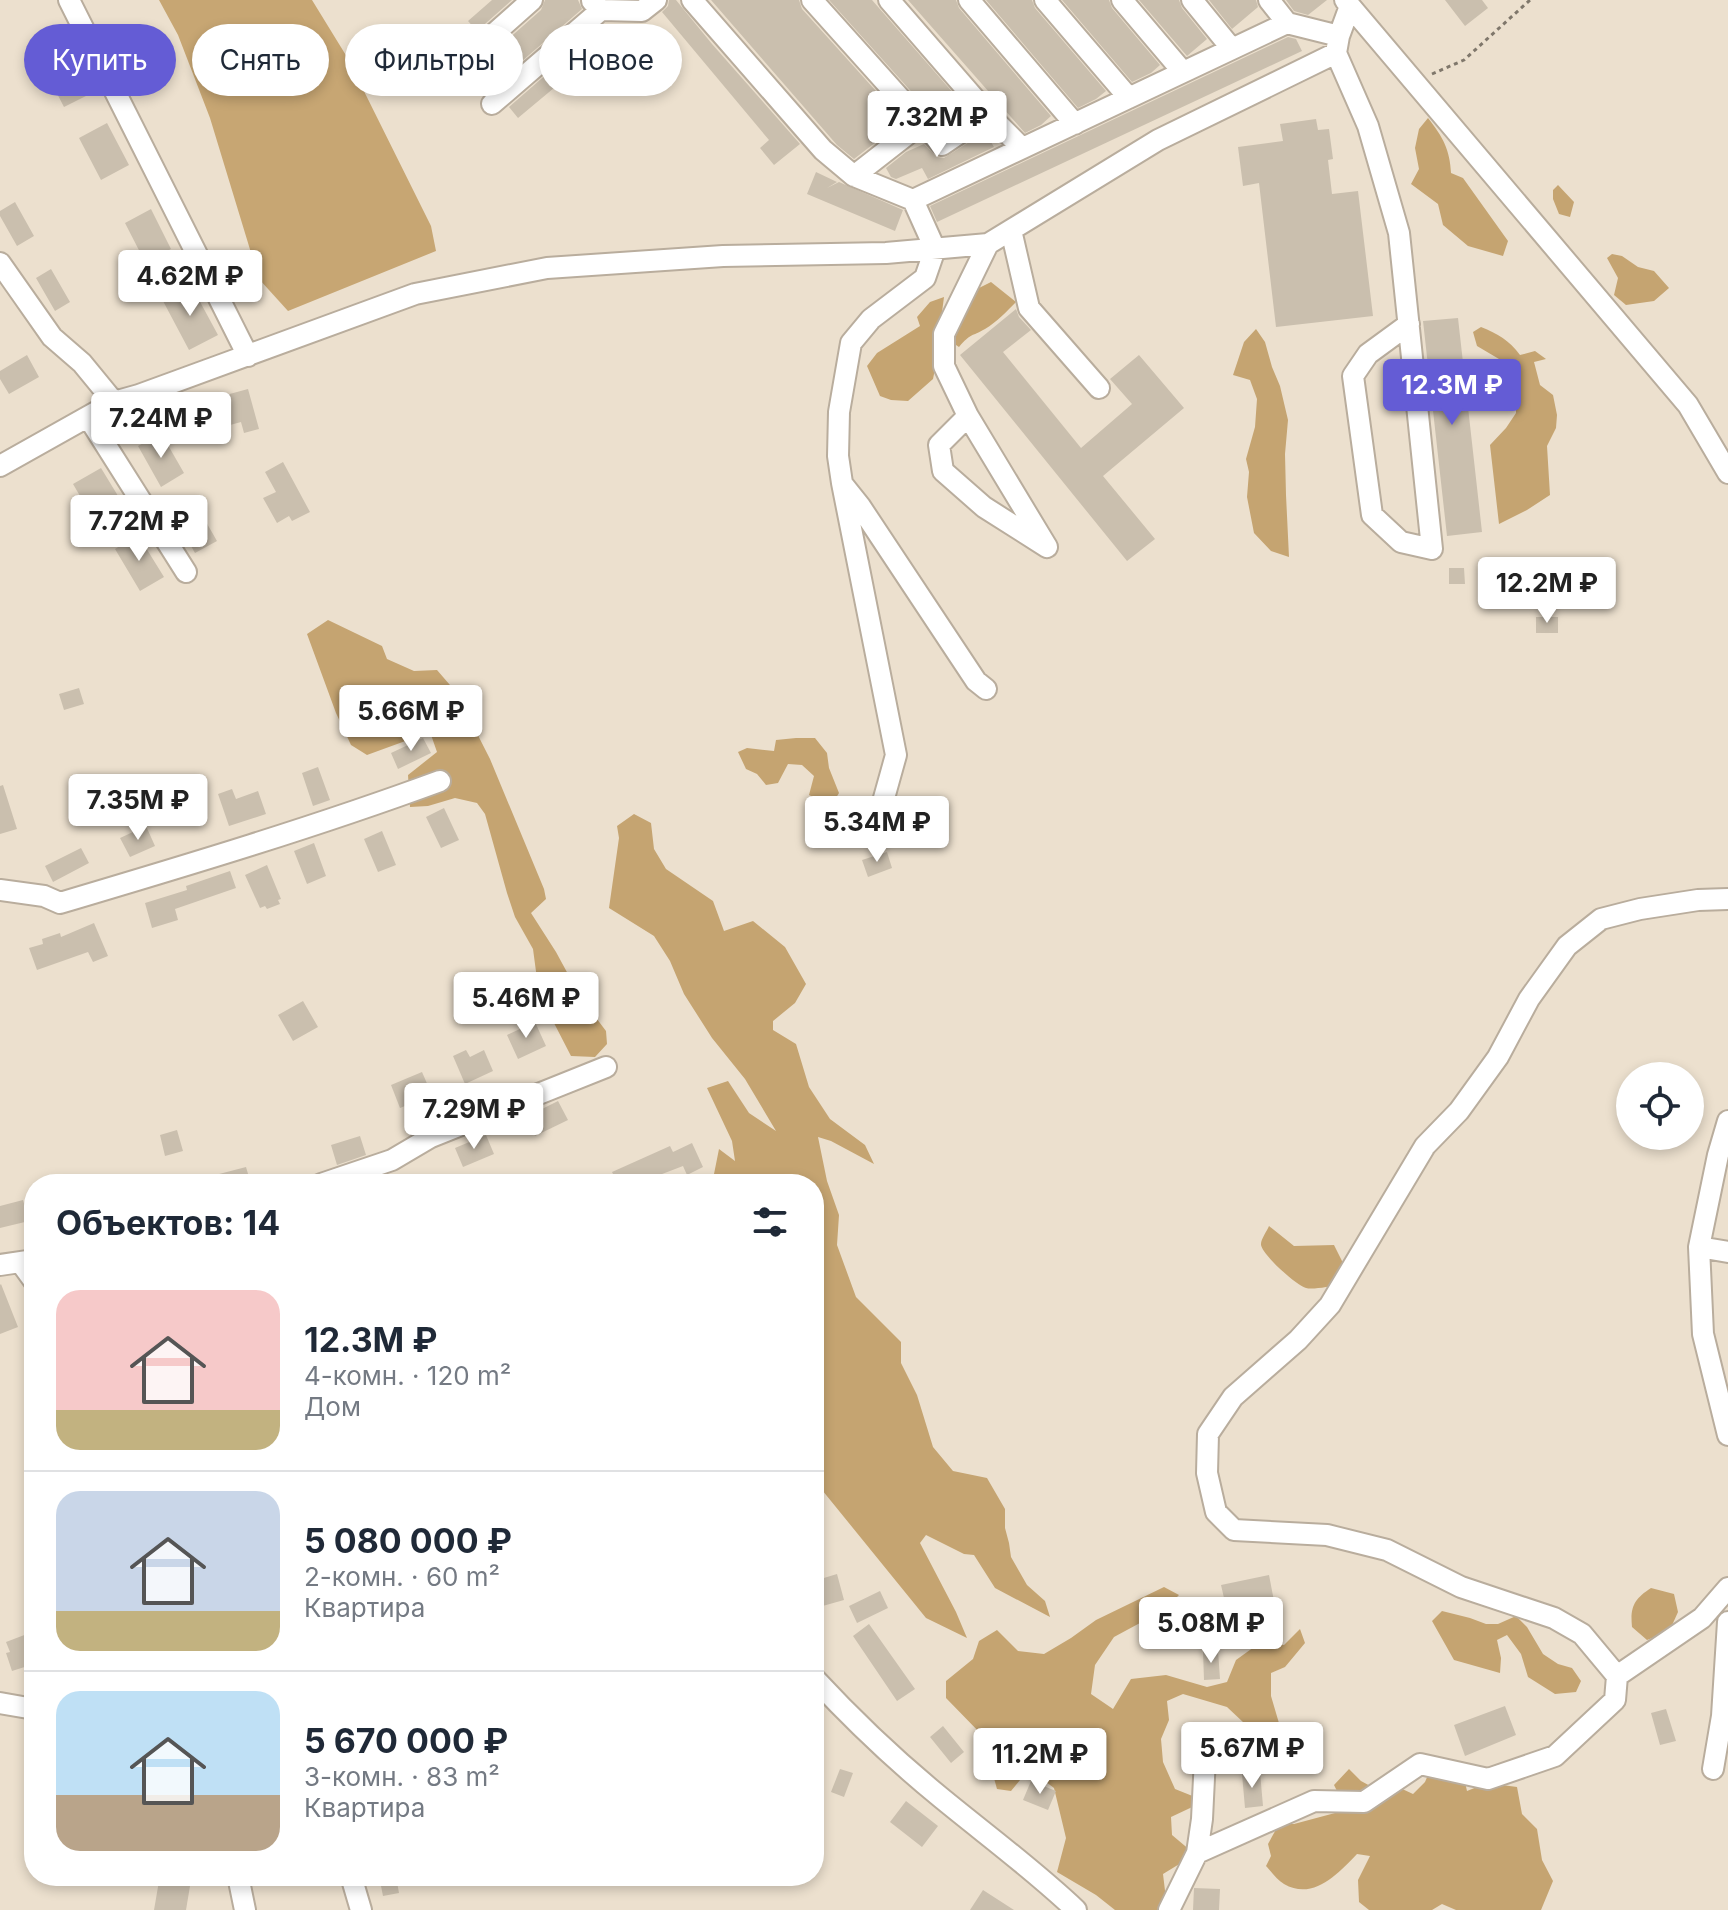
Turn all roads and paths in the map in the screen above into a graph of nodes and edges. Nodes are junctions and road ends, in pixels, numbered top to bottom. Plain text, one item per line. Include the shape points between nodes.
1 (69, 0) edge
2 (532, 0) edge
3 (656, 0) edge
4 (692, 0) edge
5 (812, 0) edge
6 (889, 0) edge
7 (969, 0) edge
8 (1045, 0) edge
9 (1122, 0) edge
10 (1192, 0) edge
11 (1269, 0) edge
12 (1530, 0) edge
13 (1348, 3) edge
14 (596, 5) edge
15 (1287, 23) junction
16 (505, 24) edge
17 (1337, 45) junction
18 (1232, 49) junction
19 (1183, 72) junction
20 (1411, 78) junction
21 (1129, 98) junction
22 (492, 104) dead end
23 (988, 114) junction
24 (922, 123) junction
25 (1075, 124) junction
26 (1022, 148) junction
27 (854, 176) junction
28 (913, 200) junction
29 (1011, 230) junction
30 (988, 244) junction
31 (935, 249) junction
32 (0, 263) edge
33 (1409, 324) junction
34 (248, 356) junction
35 (1099, 388) dead end
36 (114, 402) junction
37 (968, 416) junction
38 (88, 417) junction
39 (0, 466) edge
40 (1728, 473) edge
41 (842, 483) junction
42 (186, 572) dead end
43 (986, 689) dead end
44 (440, 781) dead end
45 (874, 834) dead end
46 (0, 890) edge
47 (1728, 899) edge
48 (606, 1067) dead end
49 (1728, 1121) edge
50 (351, 1174) edge
51 (1699, 1247) junction
52 (1728, 1252) edge
53 (24, 1262) edge
54 (0, 1265) edge
55 (1728, 1435) edge
56 (1728, 1588) edge
57 (1728, 1622) edge
58 (1617, 1676) junction
59 (824, 1689) edge
60 (0, 1703) edge
61 (24, 1707) edge
62 (1206, 1737) dead end
63 (1713, 1769) dead end
64 (1197, 1853) junction
65 (240, 1886) edge
66 (354, 1886) edge
67 (245, 1910) edge
68 (361, 1910) edge
69 (1076, 1910) edge
70 (1169, 1910) edge

1 - 34 street
2 - 16 street
3 - 14 street via 642,11
4 - 27 street via 823,150
5 - 24 street
6 - 23 street
7 - 25 street
8 - 21 street
9 - 19 street
10 - 18 street
11 - 15 street
12 - 20 path via 1464,60
13 - 17 street
13 - 20 street
14 - 22 street
15 - 17 street
15 - 18 street
17 - 29 street via 1158,140
17 - 33 street via 1368,126 1399,233
18 - 19 street
19 - 21 street
20 - 40 street via 1688,405
21 - 25 street
23 - 24 street via 942,145
23 - 26 street
24 - 27 street
25 - 26 street
26 - 28 street
27 - 28 street
28 - 31 street
29 - 30 street
29 - 35 street via 1029,308
30 - 31 street
30 - 37 street via 944,334 944,366
31 - 34 street via 547,268 415,294
31 - 41 street via 925,278 871,319 851,343 839,412
32 - 36 street via 52,337
33 - 33 street via 1410,339 1432,549 1401,542 1372,515 1353,376 1368,354
34 - 36 street
36 - 38 street
37 - 37 street via 939,445 943,471 984,507 1047,547
38 - 39 street
38 - 42 street
41 - 43 street
41 - 45 street via 896,755
44 - 46 street via 60,903
47 - 58 street via 1601,919 1567,946 1490,1068 1425,1146 1330,1305 1233,1397 1208,1434 1207,1473 1216,1512 1234,1530 1327,1535 1387,1550 1461,1587 1554,1618 1582,1634
48 - 50 street
49 - 51 street
51 - 52 street
51 - 55 street via 1703,1334
53 - 54 street
56 - 58 street via 1702,1618
57 - 63 street
58 - 64 street via 1615,1700 1555,1756 1488,1779 1420,1764 1364,1802 1314,1801
59 - 69 street via 936,1794
60 - 61 street
62 - 64 street
64 - 70 street
65 - 67 street
66 - 68 street

